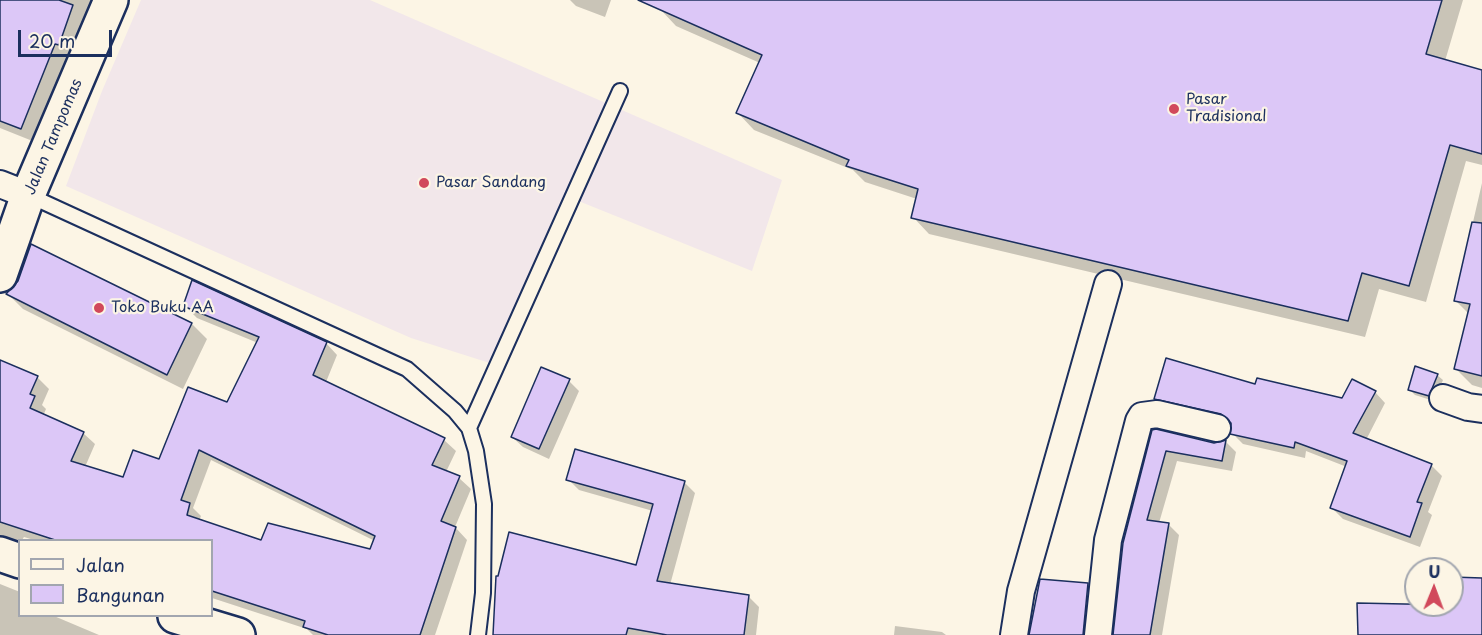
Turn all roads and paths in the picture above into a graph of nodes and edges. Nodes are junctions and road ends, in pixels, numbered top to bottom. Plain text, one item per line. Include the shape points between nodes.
1 (111, 0) edge
2 (620, 91) dead end
3 (14, 189) edge
4 (0, 275) edge
5 (1108, 284) dead end
6 (1443, 398) dead end
7 (1482, 409) edge
8 (469, 428) junction
9 (1218, 428) dead end
10 (0, 554) edge
11 (18, 560) edge
12 (180, 617) edge
13 (224, 633) edge
14 (478, 635) edge
15 (1014, 635) edge
16 (1098, 635) edge

1 - 3 street, Jalan Tampomas
2 - 8 lane
3 - 4 street, Jalan Tampomas
3 - 8 lane via 407,369
5 - 15 street via 1021,591
6 - 7 street
8 - 14 lane via 484,504 483,593
9 - 16 street via 1157,414 1142,416 1139,421 1108,540
10 - 11 street
12 - 13 street

